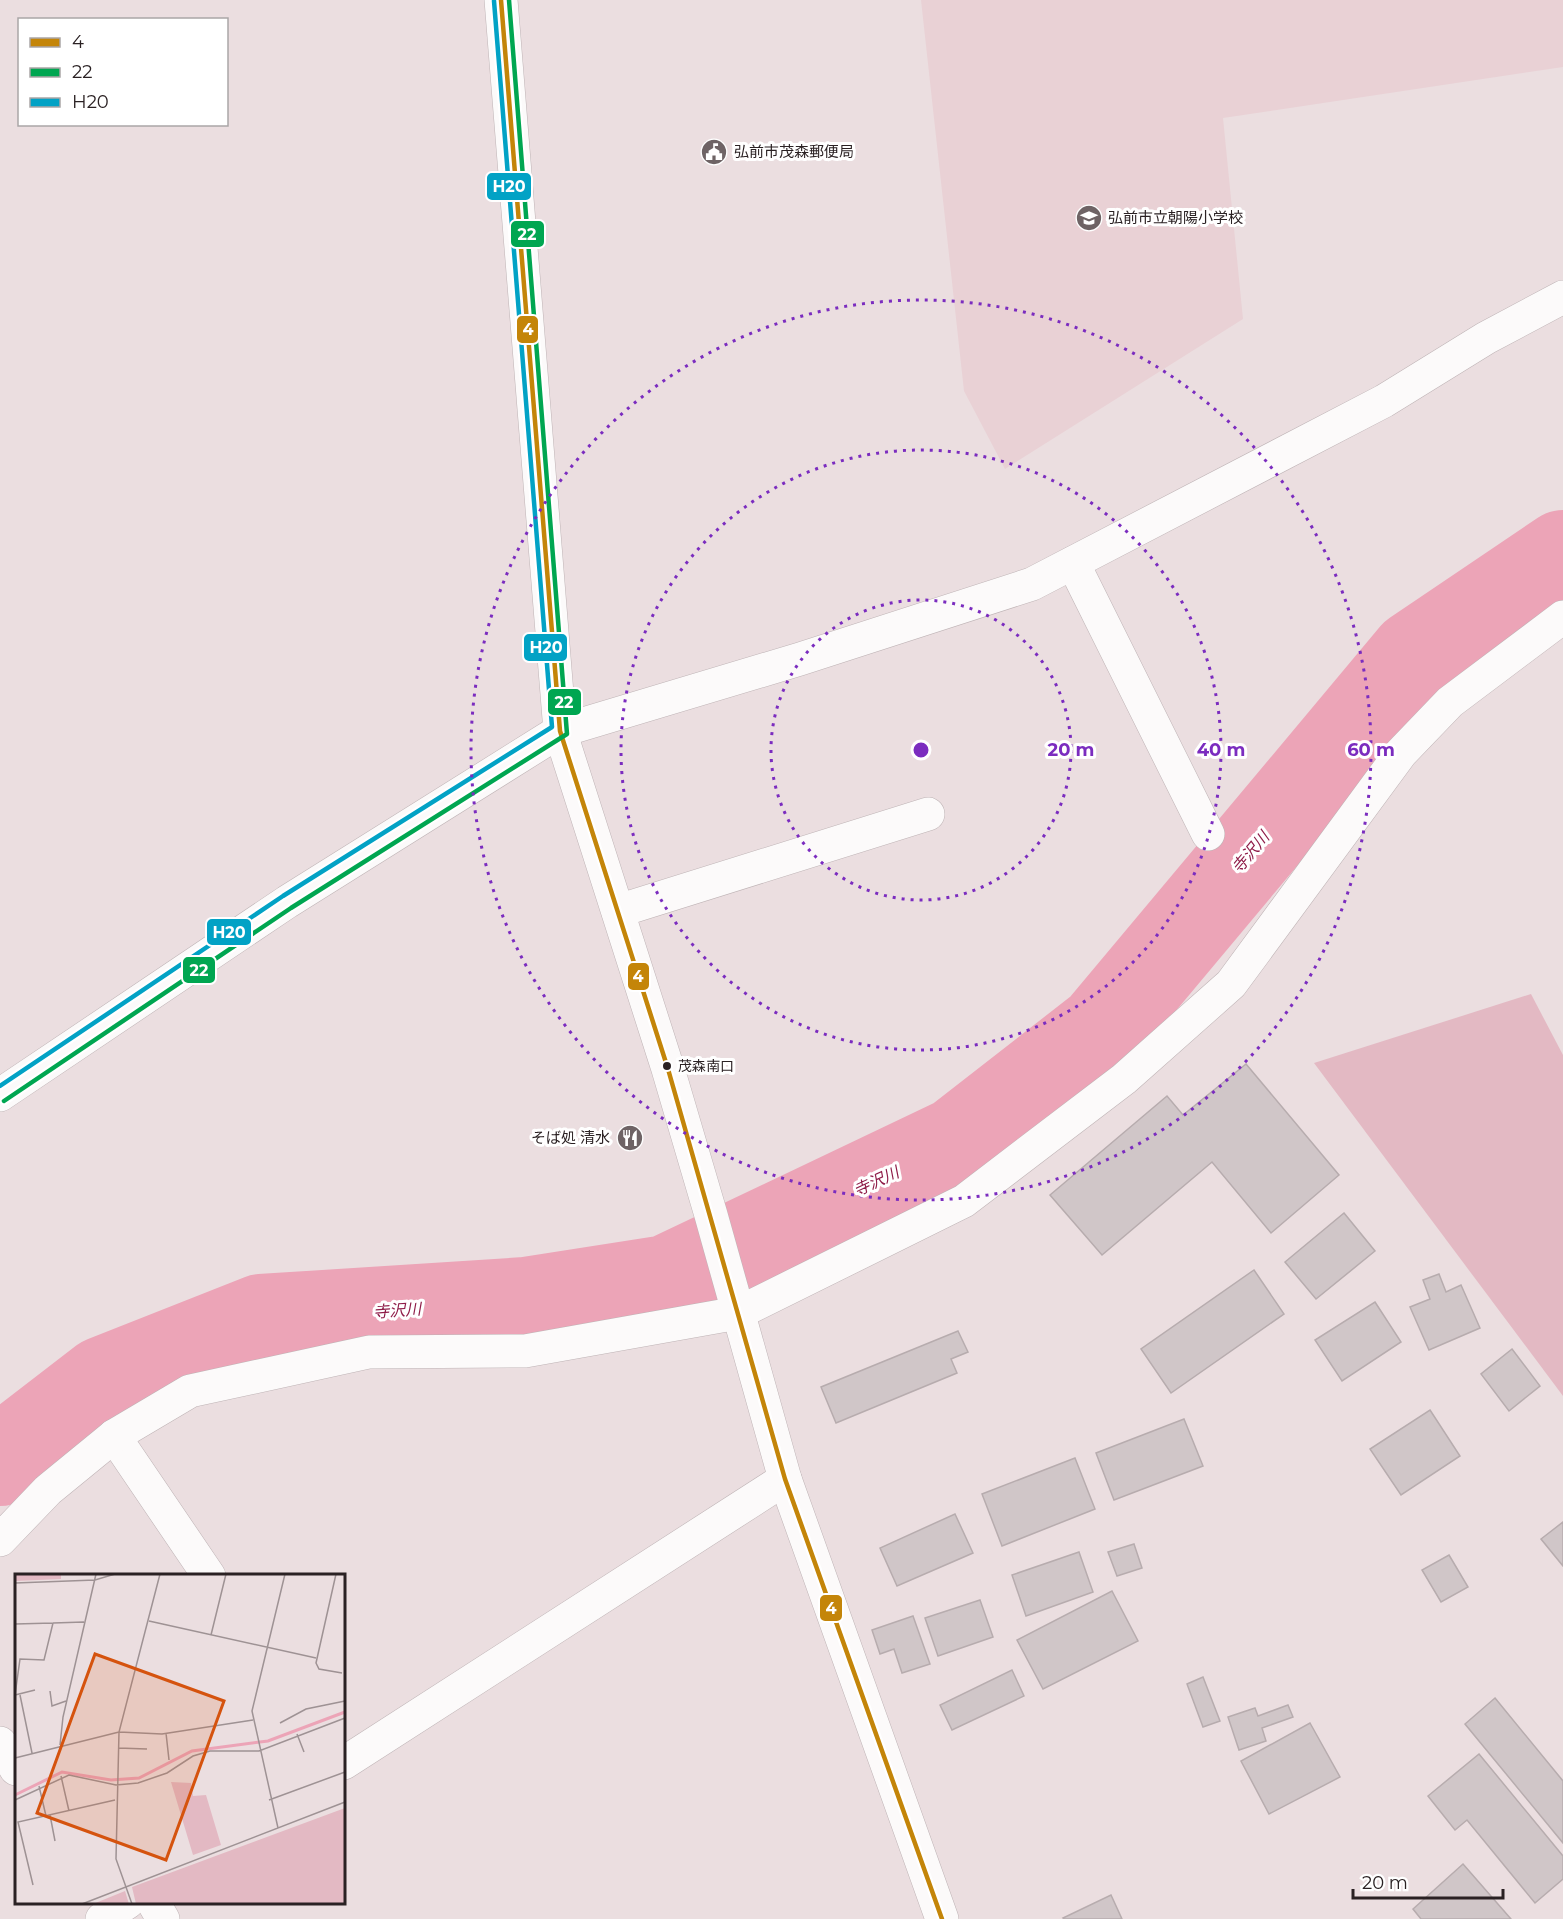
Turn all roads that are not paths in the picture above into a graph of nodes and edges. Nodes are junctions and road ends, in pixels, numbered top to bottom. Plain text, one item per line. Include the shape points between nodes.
1 (501, 0) edge
2 (1563, 297) edge
3 (1072, 563) junction
4 (1563, 618) edge
5 (560, 732) junction
6 (928, 814) dead end
7 (1208, 834) dead end
8 (618, 911) junction
9 (0, 1095) edge
10 (735, 1301) junction
11 (114, 1436) junction
12 (785, 1479) junction
13 (0, 1540) edge
14 (207, 1574) edge
15 (0, 1743) edge
16 (345, 1762) edge
17 (15, 1766) edge
18 (154, 1904) edge
19 (163, 1919) edge
20 (942, 1919) edge

1 - 5 street
2 - 3 street via 1384,400
3 - 5 street via 1032,584
3 - 7 street
4 - 10 street via 1450,702 1401,753 1232,984 1124,1079 964,1201
5 - 8 street
5 - 9 street via 287,902
6 - 8 street
8 - 10 street
10 - 11 street via 525,1351 369,1352 190,1391
10 - 12 street
11 - 13 street via 48,1490
11 - 14 street
12 - 16 street
12 - 20 street
15 - 17 street
18 - 19 street

